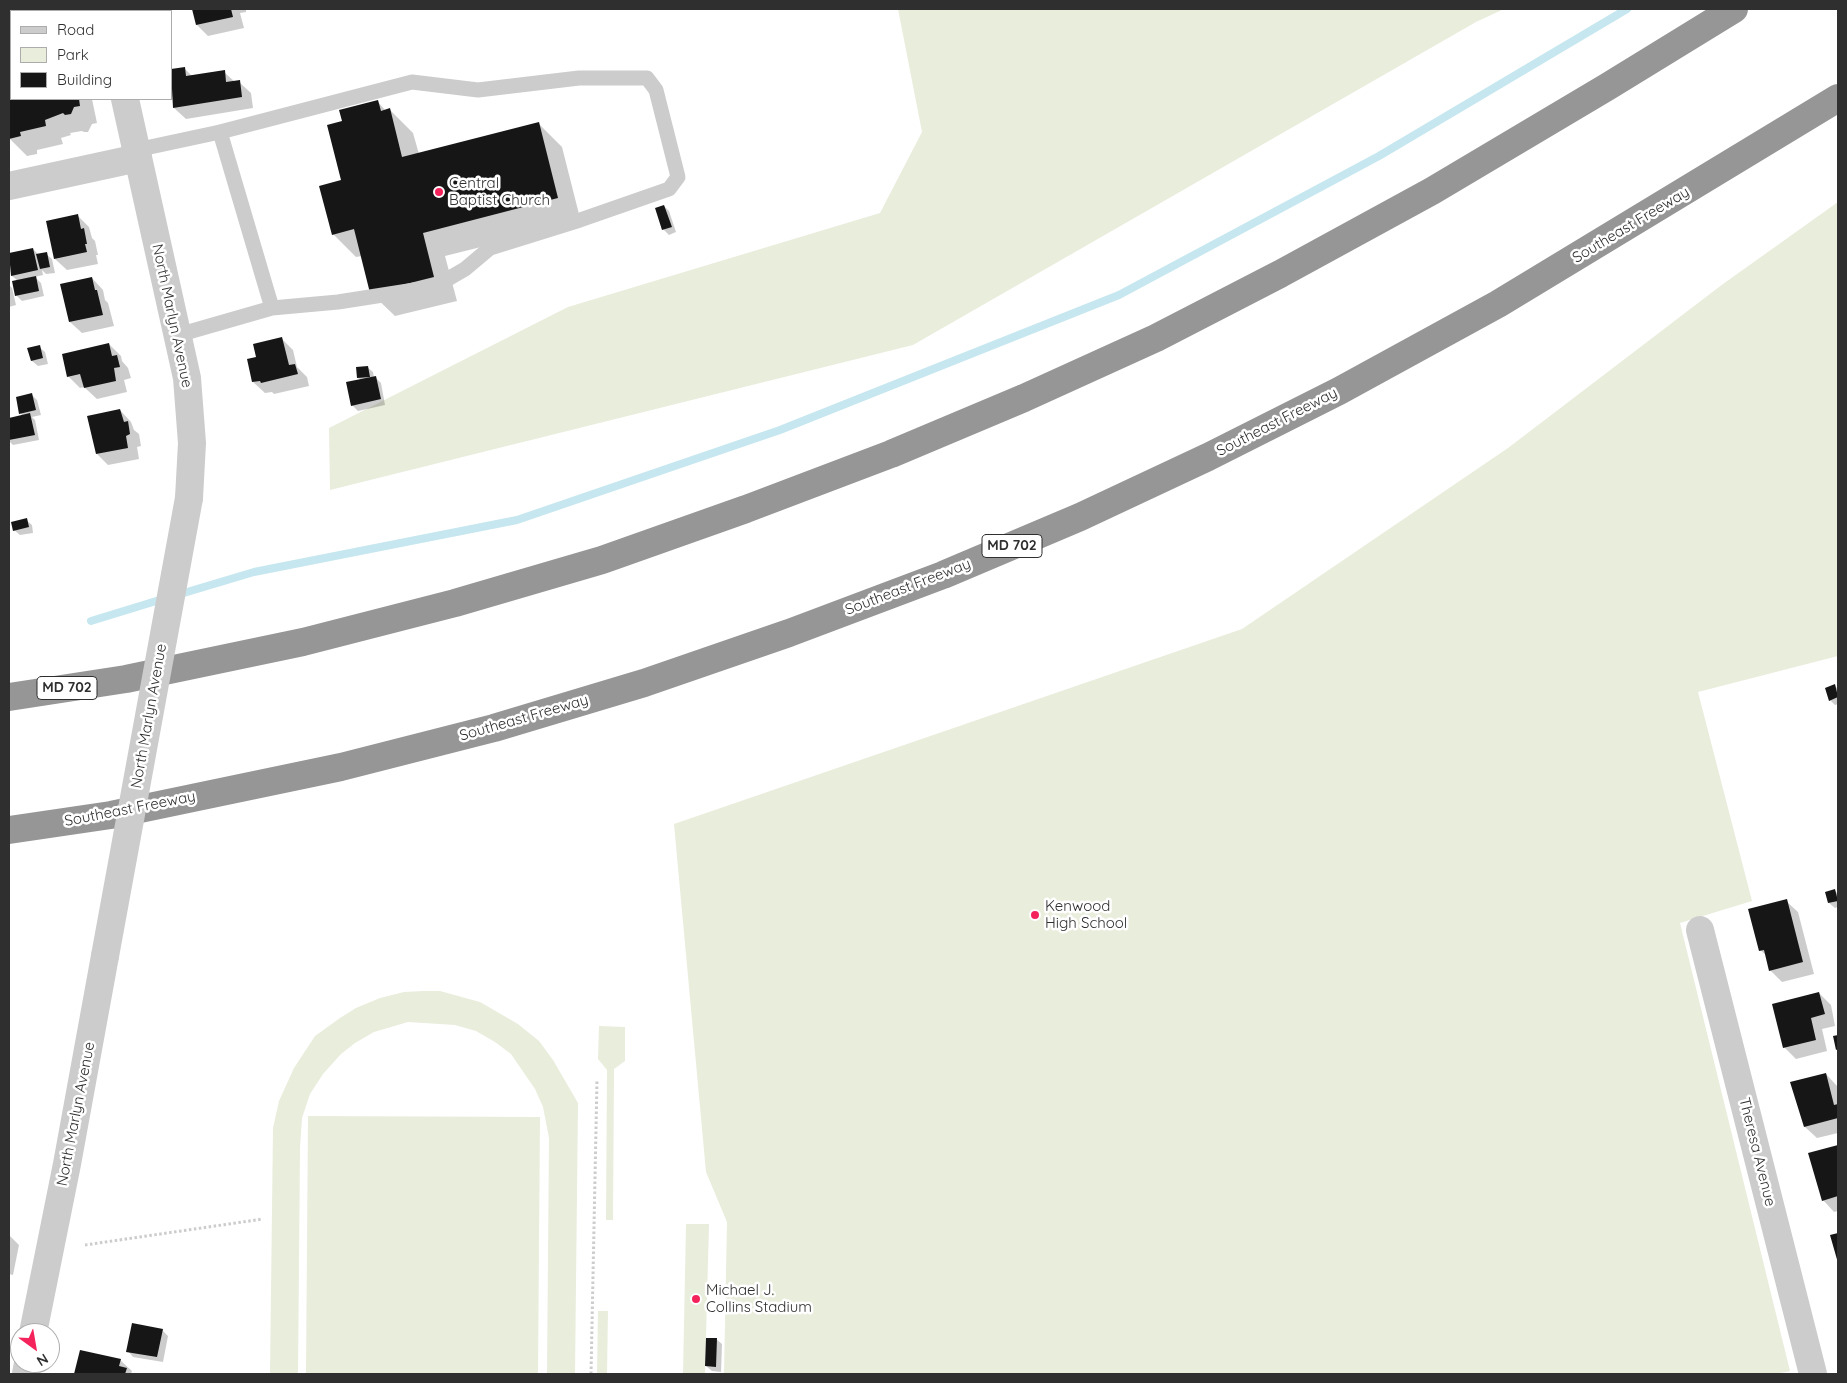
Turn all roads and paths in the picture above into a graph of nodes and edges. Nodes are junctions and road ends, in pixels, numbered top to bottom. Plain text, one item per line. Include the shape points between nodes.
1 (1734, 9) edge
2 (1838, 98) edge
3 (125, 100) edge
4 (220, 132) junction
5 (137, 154) junction
6 (9, 186) edge
7 (272, 308) junction
8 (178, 335) junction
9 (126, 679) junction
10 (9, 693) edge
11 (9, 698) edge
12 (112, 815) junction
13 (9, 830) edge
14 (9, 837) edge
15 (1700, 930) dead end
16 (597, 1080) dead end
17 (263, 1219) dead end
18 (84, 1245) dead end
19 (35, 1323) edge
20 (591, 1374) edge
21 (1813, 1374) edge

1 - 9 highway, MD 702 via 1440,186 1280,274 1156,338 891,454 611,557 510,587 302,642
2 - 12 highway, Southeast Freeway / MD 702 via 1498,304 1339,391 1080,517 943,575 789,634 653,680 494,728 341,767
3 - 5 street, North Marlyn Avenue
4 - 5 lane
4 - 7 lane
4 - 7 lane via 412,82 478,90 580,78 647,78 656,90 678,177 669,189 490,248 465,269 434,287 338,302
5 - 6 street
5 - 8 street, North Marlyn Avenue
7 - 8 lane
8 - 19 street, North Marlyn Avenue, bridge via 187,378 192,443 189,498
9 - 10 highway
9 - 11 highway, MD 702
12 - 13 highway, Southeast Freeway / MD 702
12 - 14 highway
15 - 21 street, Theresa Avenue
16 - 20 path
17 - 18 path

